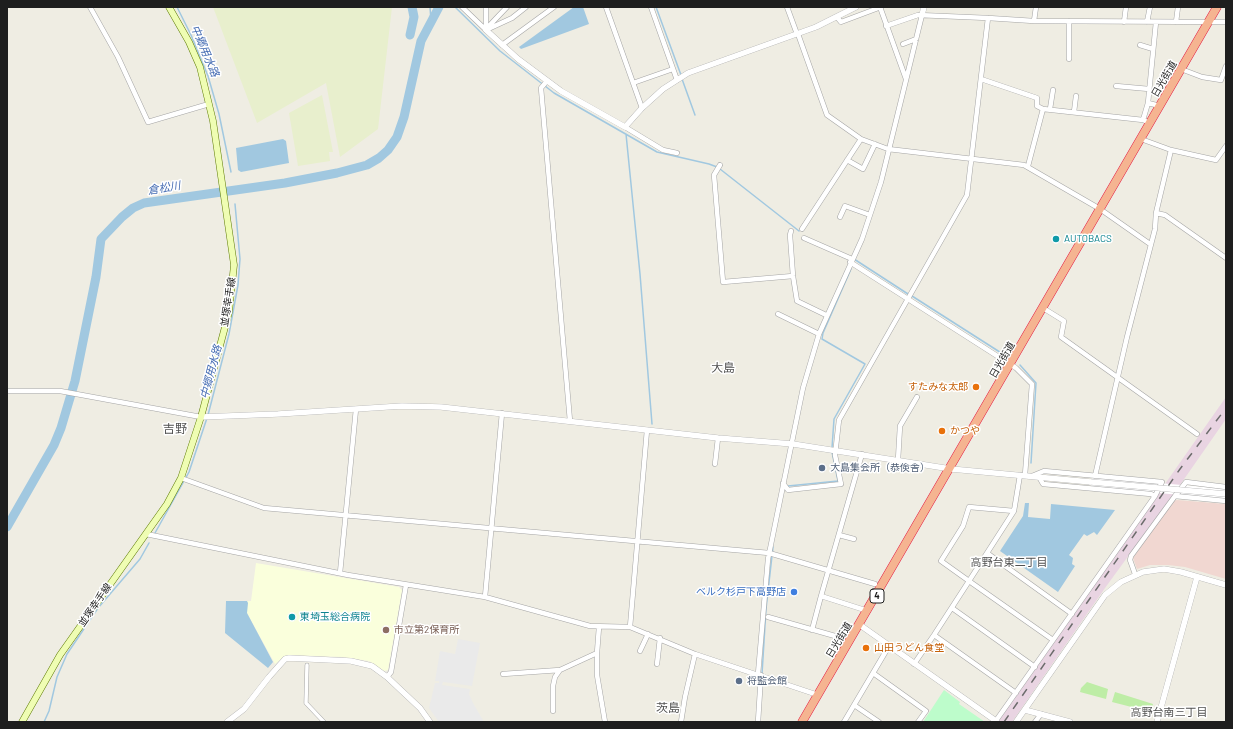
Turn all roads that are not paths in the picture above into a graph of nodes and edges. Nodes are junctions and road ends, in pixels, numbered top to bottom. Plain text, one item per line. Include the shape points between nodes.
1 (90, 7) edge
2 (170, 7) edge
3 (462, 7) edge
4 (486, 7) edge
5 (506, 7) edge
6 (526, 7) edge
7 (554, 7) edge
8 (606, 7) edge
9 (651, 7) edge
10 (787, 7) edge
11 (856, 7) edge
12 (880, 7) edge
13 (924, 7) edge
14 (1036, 7) edge
15 (1126, 7) edge
16 (1150, 7) edge
17 (1178, 7) edge
18 (1217, 7) edge
19 (922, 15) junction
20 (837, 17) junction
21 (988, 18) junction
22 (1034, 21) junction
23 (1069, 21) junction
24 (1124, 22) junction
25 (1147, 22) junction
26 (1156, 22) junction
27 (1176, 22) junction
28 (1226, 22) edge
29 (1208, 23) junction
30 (886, 26) junction
31 (486, 30) junction
32 (797, 34) junction
33 (916, 39) junction
34 (904, 44) dead end
35 (502, 45) junction
36 (1140, 45) dead end
37 (1153, 48) junction
38 (1069, 59) dead end
39 (1226, 66) edge
40 (673, 69) junction
41 (1181, 69) junction
42 (677, 80) junction
43 (906, 80) junction
44 (981, 80) junction
45 (547, 81) junction
46 (633, 83) junction
47 (1116, 86) dead end
48 (1149, 89) junction
49 (1053, 90) dead end
50 (1076, 96) dead end
51 (1148, 103) junction
52 (209, 104) junction
53 (1160, 106) junction
54 (642, 108) junction
55 (1042, 108) junction
56 (1050, 109) junction
57 (1074, 112) junction
58 (1147, 121) junction
59 (625, 127) junction
60 (861, 139) junction
61 (1141, 139) junction
62 (875, 144) junction
63 (1226, 146) edge
64 (888, 149) junction
65 (1171, 150) junction
66 (677, 153) dead end
67 (971, 159) junction
68 (847, 160) junction
69 (720, 166) dead end
70 (1028, 166) junction
71 (1100, 209) junction
72 (1156, 213) junction
73 (870, 215) junction
74 (840, 217) dead end
75 (802, 229) dead end
76 (791, 231) dead end
77 (804, 238) dead end
78 (1150, 244) junction
79 (1226, 258) edge
80 (851, 260) junction
81 (793, 276) junction
82 (907, 298) junction
83 (1044, 308) junction
84 (778, 314) dead end
85 (826, 315) junction
86 (819, 334) junction
87 (1011, 364) junction
88 (1118, 378) junction
89 (7, 391) edge
90 (916, 397) dead end
91 (356, 409) junction
92 (502, 413) junction
93 (201, 417) junction
94 (570, 421) junction
95 (647, 430) junction
96 (1197, 434) dead end
97 (718, 438) junction
98 (792, 444) junction
99 (835, 450) junction
100 (862, 454) junction
101 (898, 460) junction
102 (715, 464) dead end
103 (951, 469) junction
104 (1023, 475) junction
105 (1032, 476) junction
106 (1095, 476) junction
107 (1039, 477) junction
108 (181, 478) junction
109 (783, 483) junction
110 (1226, 487) edge
111 (1226, 494) edge
112 (1155, 496) junction
113 (1175, 496) junction
114 (1226, 501) edge
115 (1014, 511) junction
116 (346, 516) junction
117 (491, 528) junction
118 (146, 534) junction
119 (839, 535) junction
120 (854, 539) dead end
121 (638, 541) junction
122 (769, 553) junction
123 (987, 554) junction
124 (829, 570) junction
125 (340, 573) junction
126 (1135, 574) junction
127 (1197, 577) junction
128 (969, 581) junction
129 (875, 584) dead end
130 (406, 585) junction
131 (1226, 585) edge
132 (821, 596) junction
133 (485, 597) junction
134 (952, 608) junction
135 (868, 611) junction
136 (1072, 614) junction
137 (768, 617) dead end
138 (860, 625) junction
139 (599, 626) junction
140 (630, 627) junction
141 (812, 630) junction
142 (648, 634) junction
143 (934, 635) junction
144 (660, 638) junction
145 (842, 638) dead end
146 (1053, 640) junction
147 (889, 646) junction
148 (640, 651) dead end
149 (597, 653) junction
150 (695, 654) junction
151 (307, 658) junction
152 (657, 664) dead end
153 (914, 664) junction
154 (307, 665) joint
155 (1035, 666) junction
156 (560, 670) junction
157 (873, 673) junction
158 (503, 674) dead end
159 (759, 675) junction
160 (387, 677) junction
161 (1016, 693) junction
162 (818, 695) junction
163 (854, 705) junction
164 (1025, 710) junction
165 (553, 711) dead end
166 (1041, 714) junction
167 (22, 722) edge
168 (228, 722) edge
169 (324, 722) edge
170 (430, 722) edge
171 (605, 722) edge
172 (681, 722) edge
173 (758, 722) edge
174 (802, 722) edge
175 (844, 722) edge
176 (879, 722) edge
177 (918, 722) edge
178 (996, 722) edge
179 (1016, 722) edge
180 (1035, 722) edge
181 (1069, 722) edge
182 (1156, 722) edge

1 - 52 street via 118,57 148,122
2 - 52 main road, 並塚幸手線 via 190,42 200,67
3 - 31 street
4 - 31 street
5 - 31 street
6 - 31 street via 512,18
7 - 35 street
8 - 46 street
9 - 40 street
10 - 32 street
11 - 20 street
12 - 20 street via 841,22
12 - 30 street
13 - 19 street
14 - 22 street
15 - 24 street
16 - 25 street
17 - 27 street
18 - 29 highway, 日光街道 / 4
19 - 21 street
19 - 30 street
19 - 33 street
20 - 32 street
21 - 22 street
21 - 44 street
22 - 23 street
23 - 24 street
23 - 38 street
24 - 25 street
25 - 26 street
26 - 27 street
26 - 37 street
27 - 29 street
28 - 29 street
29 - 41 highway, 日光街道 / 4
30 - 43 street
31 - 35 street
32 - 42 street via 710,65
32 - 60 street via 827,115
33 - 34 street
33 - 43 street
35 - 45 street
36 - 37 street
37 - 48 street
39 - 41 street via 1221,80 1202,78
40 - 42 street
40 - 46 street
41 - 53 highway, 日光街道 / 4
42 - 54 street
43 - 64 street
44 - 55 street via 1037,98 1037,106
44 - 67 street
45 - 59 street
45 - 94 street via 541,88
46 - 54 street
47 - 48 street
48 - 51 street
49 - 56 street
50 - 57 street
51 - 53 street
51 - 58 street
52 - 93 main road, 並塚幸手線 via 234,265 229,312
53 - 58 highway, 日光街道 / 4
54 - 59 street
55 - 56 street
55 - 70 street
56 - 57 street
57 - 58 street
58 - 61 highway, 日光街道 / 4
59 - 66 street via 663,150
60 - 62 street
60 - 68 street
61 - 65 street
61 - 71 highway, 日光街道 / 4
62 - 64 street
62 - 68 street via 863,169
63 - 65 street via 1216,160
64 - 67 street
64 - 73 street
65 - 72 street
67 - 70 street
67 - 82 street via 967,195
68 - 75 street
69 - 81 street via 714,175 723,282
70 - 71 street
71 - 78 street
71 - 83 highway, 日光街道 / 4
72 - 78 street via 1155,229
72 - 79 street via 1165,215
73 - 74 street via 845,206
73 - 80 street
76 - 81 street
77 - 80 street
78 - 88 street
80 - 82 street
80 - 85 street
81 - 85 street via 798,301
82 - 87 street
82 - 99 street via 839,420
83 - 87 highway, 日光街道 / 4
83 - 88 street via 1064,321 1061,337
84 - 86 street
85 - 86 street
86 - 98 street via 803,388
87 - 103 highway, 日光街道 / 4
87 - 104 street via 1032,384
88 - 96 street
88 - 106 street
89 - 93 street via 78,394
90 - 101 street via 900,426
91 - 92 street via 427,406
91 - 93 street
91 - 116 street
92 - 94 street
92 - 117 street
93 - 108 main road, 並塚幸手線
94 - 95 street
95 - 97 street
95 - 121 street
97 - 98 street
97 - 102 street
98 - 99 street
98 - 109 street
99 - 100 street
99 - 109 street via 841,484 788,490
100 - 101 street
100 - 119 street
101 - 103 street
103 - 104 street
103 - 135 highway, 日光街道 / 4
104 - 105 street
104 - 115 street
105 - 106 street via 1044,471
105 - 107 street
106 - 112 street via 1162,482
107 - 111 street, bridge
107 - 112 street via 1043,484
108 - 116 street via 264,508
108 - 118 main road, 並塚幸手線
109 - 122 street
110 - 113 street via 1186,482
112 - 136 street
113 - 114 street
113 - 126 street via 1131,556
115 - 123 street
115 - 128 street via 969,507 963,526 941,561
116 - 117 street
116 - 125 street
117 - 121 street
117 - 133 street
118 - 125 street
118 - 167 main road, 並塚幸手線 via 60,655
119 - 120 street
119 - 124 street
121 - 122 street
121 - 140 street
122 - 124 street
122 - 159 street
123 - 128 street
123 - 136 street
124 - 129 street
124 - 132 street
125 - 130 street
126 - 127 street via 1164,569
126 - 164 street via 1106,595
127 - 131 street
127 - 182 street
128 - 134 street
128 - 146 street
130 - 133 street
130 - 160 street via 391,672
132 - 135 street
132 - 141 street
133 - 139 street
134 - 143 street
134 - 155 street
135 - 138 highway, 日光街道 / 4
136 - 146 street
137 - 141 street
138 - 147 street
138 - 162 highway, 日光街道 / 4
139 - 140 street
139 - 149 street
140 - 142 street
141 - 145 street
142 - 144 street
142 - 148 street
143 - 153 street
143 - 161 street
144 - 150 street
144 - 152 street
146 - 155 street
147 - 153 street
147 - 157 street
149 - 156 street
149 - 171 street via 597,675
150 - 159 street
150 - 172 street
151 - 154 street
151 - 160 street via 358,661 378,669
151 - 168 street via 285,659 244,709
153 - 178 street
154 - 169 street via 306,703
155 - 161 street
156 - 158 street
156 - 165 street via 553,686
157 - 163 street
157 - 177 street via 926,710
159 - 162 street
159 - 173 street
160 - 170 street via 420,708
161 - 178 street
162 - 174 highway, 日光街道 / 4
163 - 175 street
163 - 176 street
164 - 166 street
164 - 179 street
166 - 180 street
166 - 181 street

